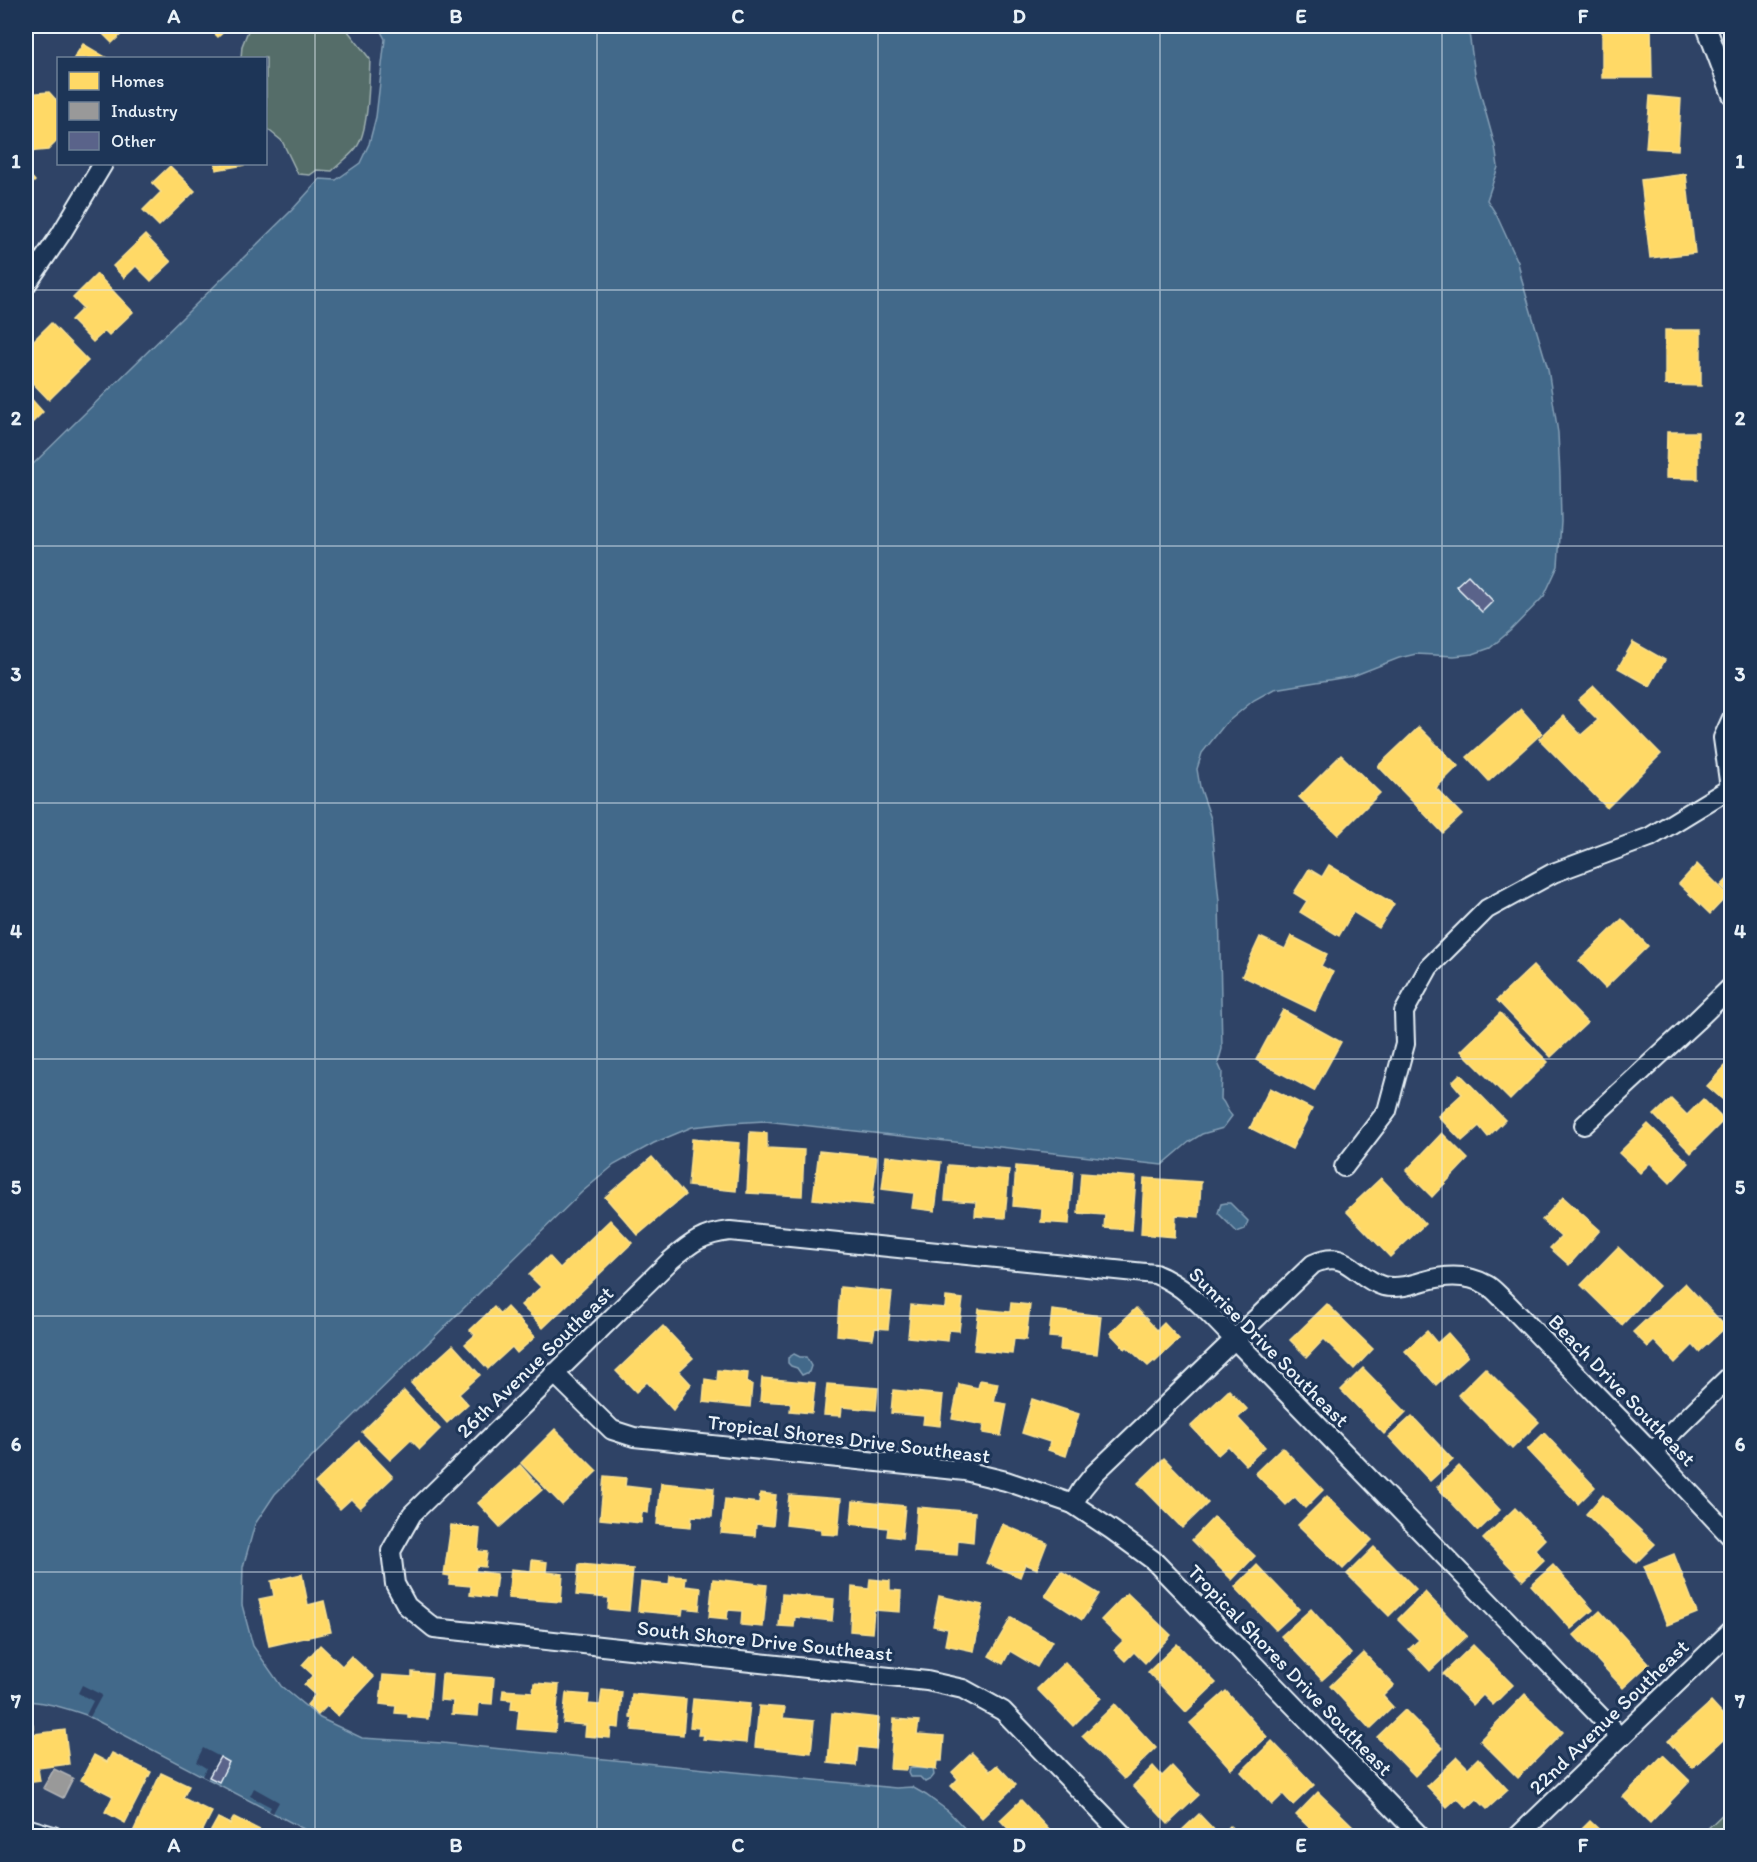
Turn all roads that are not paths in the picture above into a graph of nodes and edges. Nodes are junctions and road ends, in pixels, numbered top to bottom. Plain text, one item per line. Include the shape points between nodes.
1 (1706, 26) edge
2 (1731, 95) edge
3 (102, 165) edge
4 (26, 285) edge
5 (1731, 718) edge
6 (1731, 788) edge
7 (1731, 986) edge
8 (1584, 1125) dead end
9 (1344, 1167) dead end
10 (730, 1232) joint
11 (1235, 1340) junction
12 (554, 1373) junction
13 (1731, 1374) edge
14 (1652, 1452) junction
15 (1073, 1504) junction
16 (1731, 1538) edge
17 (392, 1551) joint
18 (1731, 1630) edge
19 (1620, 1737) junction
20 (26, 1828) edge
21 (53, 1836) edge
22 (1124, 1836) edge
23 (1420, 1836) edge
24 (1518, 1836) edge

1 - 2 street
3 - 4 street
5 - 6 street via 1723,738
6 - 9 street via 1650,837 1552,873 1487,909 1429,967 1404,1012 1405,1044 1388,1112
7 - 8 street
10 - 11 street, Sunrise Drive Southeast via 1155,1274 1183,1288
10 - 12 street, 26th Avenue Southeast via 698,1238 684,1249
11 - 14 street, Beach Drive Southeast via 1313,1264 1324,1259 1337,1259 1382,1286 1398,1287 1447,1276 1466,1278 1487,1285 1505,1300
11 - 15 street, Beach Drive Southeast via 1095,1473
11 - 19 street, Sunrise Drive Southeast
12 - 15 street, Tropical Shores Drive Southeast via 612,1430 634,1437 965,1471
12 - 17 street, 26th Avenue Southeast via 412,1514
13 - 14 street
14 - 16 street, Beach Drive Southeast
15 - 23 street, Tropical Shores Drive Southeast via 1152,1560
17 - 22 street, South Shore Drive Southeast via 395,1584 407,1606 434,1628 927,1681 963,1689 1003,1711
18 - 19 street, 22nd Avenue Southeast
19 - 24 street, 22nd Avenue Southeast
20 - 21 street

